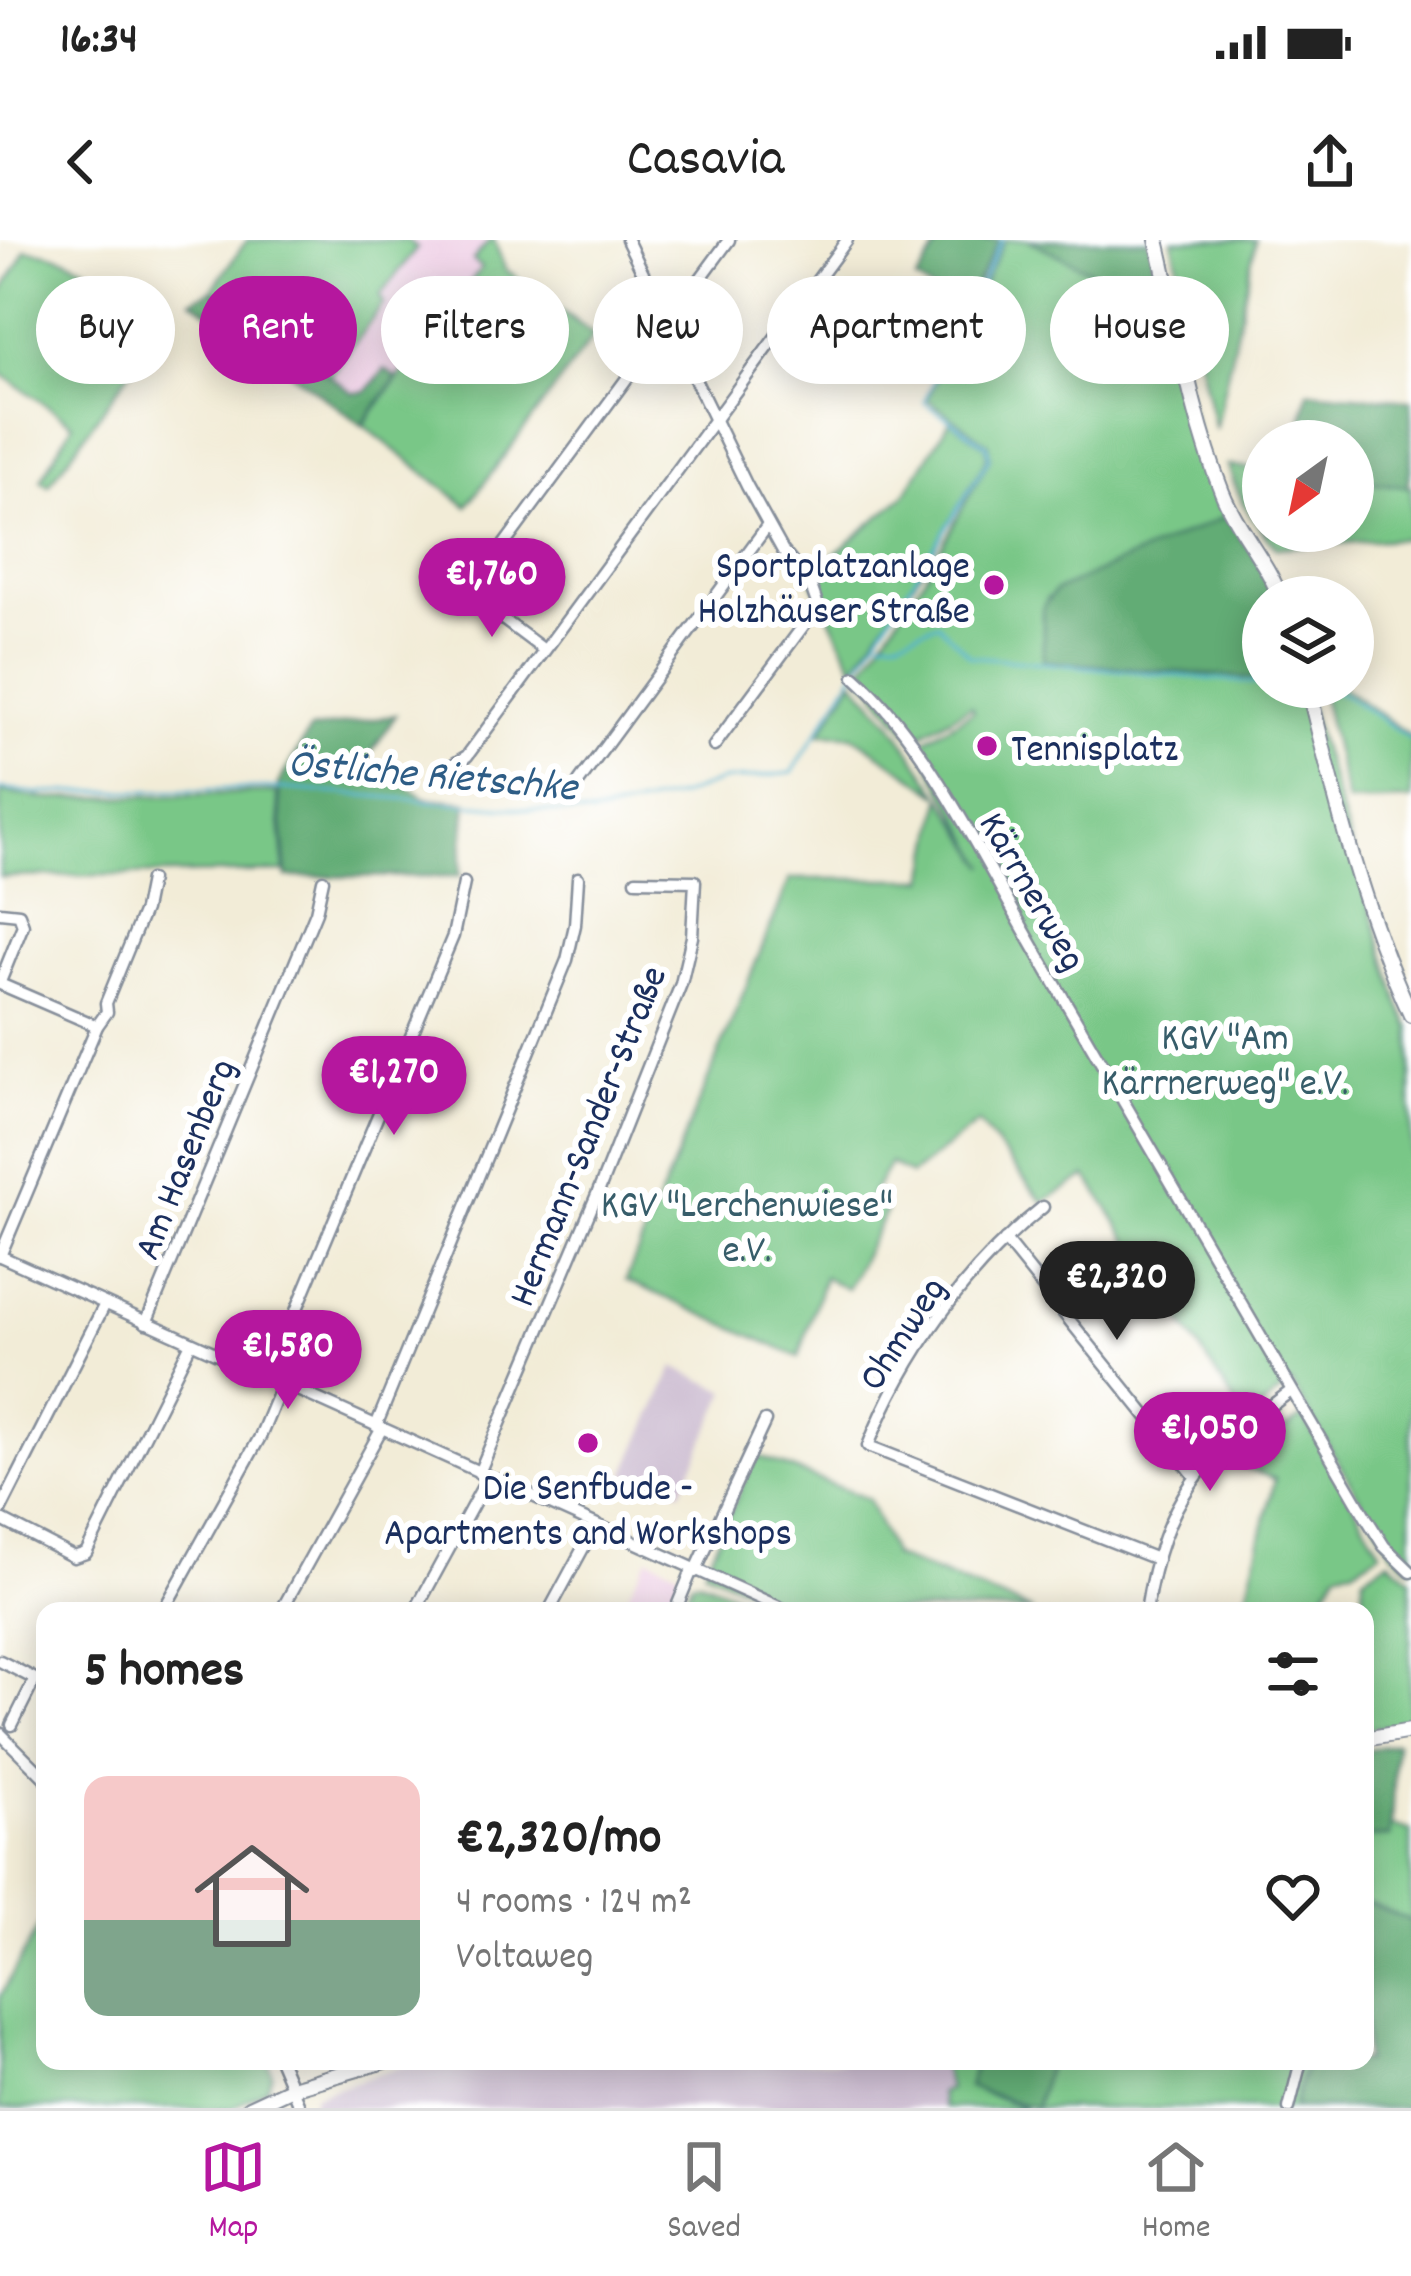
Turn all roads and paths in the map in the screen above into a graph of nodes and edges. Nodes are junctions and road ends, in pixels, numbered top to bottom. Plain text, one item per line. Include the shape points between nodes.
1 (627, 240) edge
2 (729, 240) edge
3 (847, 240) edge
4 (1157, 240) edge
5 (644, 276) edge
6 (703, 276) edge
7 (623, 384) edge
8 (696, 384) edge
9 (713, 419) junction
10 (768, 524) junction
11 (1271, 576) edge
12 (544, 650) junction
13 (855, 677) dead end
14 (1313, 708) edge
15 (714, 746) dead end
16 (454, 764) dead end
17 (579, 782) dead end
18 (578, 878) dead end
19 (150, 880) dead end
20 (323, 880) dead end
21 (636, 880) dead end
22 (464, 883) dead end
23 (0, 912) edge
24 (1411, 972) edge
25 (1394, 978) junction
26 (0, 983) edge
27 (1411, 1015) edge
28 (94, 1024) junction
29 (1043, 1207) dead end
30 (1005, 1240) junction
31 (0, 1256) edge
32 (105, 1304) junction
33 (146, 1323) junction
34 (191, 1343) junction
35 (268, 1378) junction
36 (282, 1384) junction
37 (1292, 1390) junction
38 (765, 1421) dead end
39 (379, 1427) junction
40 (483, 1475) junction
41 (1194, 1475) junction
42 (0, 1515) edge
43 (595, 1526) junction
44 (1154, 1558) junction
45 (694, 1571) junction
46 (1411, 1572) edge
47 (168, 1602) edge
48 (286, 1602) edge
49 (420, 1602) edge
50 (554, 1602) edge
51 (679, 1602) edge
52 (767, 1602) edge
53 (1147, 1602) edge
54 (0, 1661) edge
55 (12, 1725) dead end
56 (1411, 1731) edge
57 (0, 1733) edge
58 (1374, 1737) edge
59 (36, 1769) edge
60 (284, 2070) edge
61 (355, 2070) edge
62 (1298, 2070) edge
63 (292, 2088) junction
64 (249, 2108) edge
65 (300, 2108) edge
66 (1289, 2108) edge

1 - 5 street
2 - 6 street
3 - 9 street
4 - 11 main road via 1222,491
7 - 12 street via 468,594
8 - 9 street
9 - 10 street
9 - 12 street
10 - 15 street via 818,605
10 - 17 street
12 - 16 street
13 - 37 street, Kärrnerweg via 911,743 988,864
14 - 25 main road
18 - 39 street via 567,960
19 - 28 street via 102,1024
20 - 33 street, Am Hasenberg
21 - 40 street, Hermann-Sander-Straße via 695,881 681,985
22 - 35 street via 453,936
23 - 26 street via 19,914 22,925
24 - 25 street
25 - 27 main road
26 - 28 street
28 - 31 street
29 - 30 street, Ohmweg
30 - 41 street
30 - 44 street, Ohmweg via 911,1358 868,1446
31 - 32 street
32 - 33 street
32 - 42 street
33 - 34 street
34 - 35 street
34 - 42 street via 86,1553 74,1557
35 - 36 street
36 - 39 street
36 - 47 street
37 - 41 street
37 - 46 street, Kärrnerweg via 1384,1546
38 - 45 street
39 - 40 street
39 - 48 street
40 - 43 street
40 - 49 street, Hermann-Sander-Straße
41 - 44 street
43 - 45 street
43 - 50 street
44 - 53 street
45 - 51 street
45 - 52 street
54 - 55 street via 35,1679
56 - 58 main road
57 - 59 street
60 - 63 street
61 - 63 main road
62 - 66 street
63 - 64 main road
63 - 65 street

